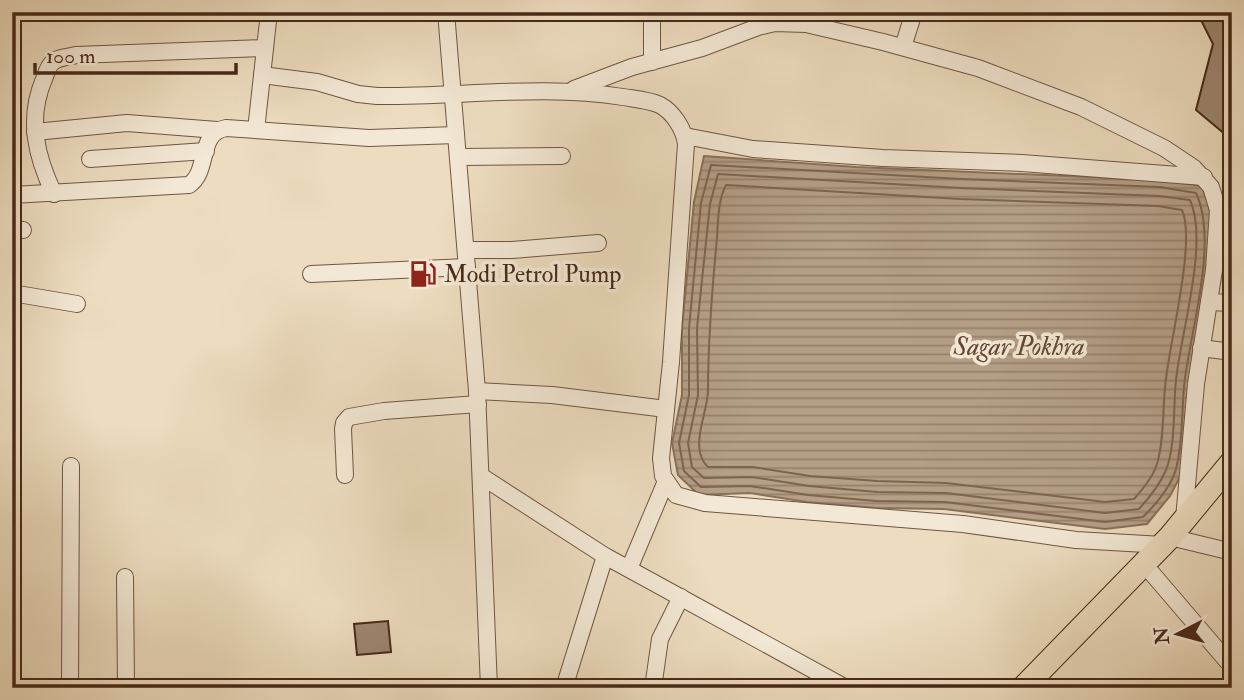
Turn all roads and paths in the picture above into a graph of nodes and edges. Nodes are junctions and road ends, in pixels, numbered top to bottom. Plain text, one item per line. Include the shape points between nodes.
1 (269, 12) edge
2 (446, 12) edge
3 (652, 12) edge
4 (914, 12) edge
5 (794, 17) edge
6 (903, 47) junction
7 (265, 48) junction
8 (652, 62) junction
9 (262, 75) junction
10 (565, 92) junction
11 (453, 95) junction
12 (217, 130) junction
13 (256, 131) junction
14 (35, 132) junction
15 (456, 135) junction
16 (685, 136) junction
17 (206, 151) junction
18 (562, 156) dead end
19 (458, 157) junction
20 (90, 159) dead end
21 (1204, 177) junction
22 (47, 194) junction
23 (12, 195) edge
24 (598, 243) dead end
25 (466, 259) junction
26 (311, 274) dead end
27 (12, 293) edge
28 (1209, 302) junction
29 (1232, 303) edge
30 (77, 304) dead end
31 (1200, 348) junction
32 (1232, 352) edge
33 (477, 398) junction
34 (666, 409) junction
35 (1232, 462) edge
36 (71, 466) dead end
37 (345, 475) dead end
38 (481, 476) junction
39 (666, 481) junction
40 (1173, 533) junction
41 (1232, 552) edge
42 (605, 556) junction
43 (1144, 564) junction
44 (629, 569) junction
45 (125, 577) dead end
46 (681, 597) junction
47 (1227, 661) dead end
48 (70, 688) edge
49 (127, 688) edge
50 (489, 688) edge
51 (564, 688) edge
52 (653, 688) edge
53 (846, 688) edge
54 (1023, 688) edge

1 - 7 street
2 - 11 street
3 - 8 street
4 - 6 street
5 - 6 street
5 - 8 street
6 - 21 street via 978,68 1081,107 1164,148
7 - 9 street
7 - 14 street via 56,59 38,95
8 - 10 street
9 - 11 street via 367,95
9 - 13 street
10 - 11 street
10 - 16 street via 651,102 670,113
11 - 15 street
12 - 13 street
12 - 14 street via 127,123
12 - 17 street
13 - 15 street via 369,138
14 - 22 street
15 - 19 street
16 - 21 street via 753,149
16 - 34 street
17 - 20 street
17 - 22 street via 200,174 189,185
18 - 19 street
19 - 25 street
21 - 28 street via 1218,210
22 - 23 street
24 - 25 street
25 - 26 street
25 - 33 street
27 - 30 street
28 - 29 street
28 - 31 street
31 - 32 street
31 - 40 street
33 - 34 street via 552,395
33 - 37 street via 349,416 344,423
33 - 38 street
34 - 39 street via 661,458
35 - 40 highway
36 - 48 street
38 - 42 street
38 - 50 street
39 - 40 street via 676,495 705,502 963,524 1076,540
39 - 44 street
40 - 41 street
40 - 43 highway
42 - 44 street
42 - 51 street
43 - 47 street
43 - 54 highway
44 - 46 street
45 - 49 street
46 - 52 street via 660,639
46 - 53 street

